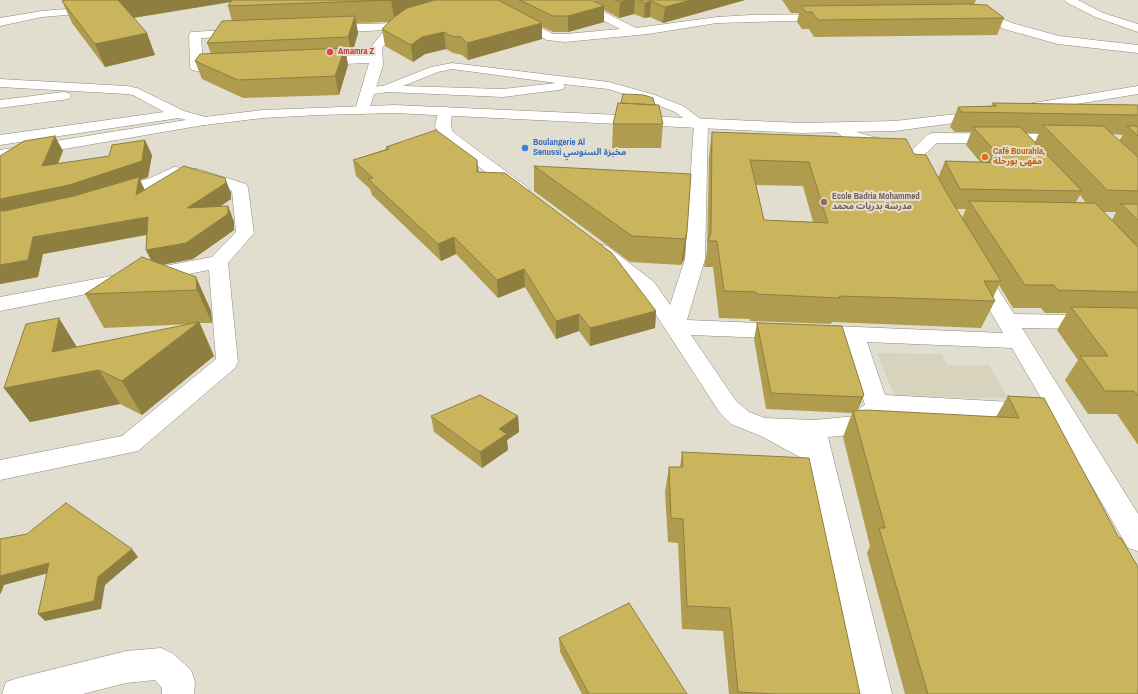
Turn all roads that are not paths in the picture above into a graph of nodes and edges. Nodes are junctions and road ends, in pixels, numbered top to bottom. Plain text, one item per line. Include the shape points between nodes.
1 (157, 0) edge
2 (598, 0) edge
3 (1070, 0) edge
4 (973, 4) edge
5 (504, 13) edge
6 (960, 16) edge
7 (838, 17) edge
8 (989, 17) junction
9 (416, 18) edge
10 (0, 22) edge
11 (397, 26) junction
12 (1138, 28) edge
13 (319, 30) edge
14 (633, 31) junction
15 (257, 32) edge
16 (1138, 49) edge
17 (376, 59) junction
18 (306, 62) edge
19 (236, 65) edge
20 (452, 66) junction
21 (474, 69) junction
22 (496, 72) junction
23 (521, 75) junction
24 (0, 83) edge
25 (582, 83) junction
26 (117, 89) junction
27 (385, 89) junction
28 (416, 90) junction
29 (367, 91) junction
30 (468, 92) junction
31 (495, 92) junction
32 (1135, 92) edge
33 (444, 101) junction
34 (0, 104) edge
35 (362, 110) junction
36 (1012, 110) edge
37 (997, 113) edge
38 (179, 114) junction
39 (204, 121) junction
40 (924, 123) junction
41 (701, 124) junction
42 (840, 129) junction
43 (932, 138) junction
44 (1017, 139) junction
45 (0, 140) edge
46 (1083, 140) edge
47 (0, 155) edge
48 (1033, 156) edge
49 (918, 161) junction
50 (937, 197) edge
51 (97, 201) edge
52 (534, 201) edge
53 (584, 239) edge
54 (968, 255) edge
55 (218, 262) junction
56 (0, 304) edge
57 (1007, 321) junction
58 (1138, 323) edge
59 (674, 327) junction
60 (852, 334) junction
61 (1019, 341) junction
62 (876, 403) junction
63 (1063, 414) junction
64 (763, 427) junction
65 (814, 429) junction
66 (820, 456) junction
67 (0, 470) edge
68 (1134, 526) edge
69 (18, 694) edge
70 (178, 694) edge
71 (876, 694) edge

1 - 10 street via 102,9 42,14
2 - 14 street via 584,3 583,6
3 - 12 street via 1099,16
4 - 8 street
5 - 14 street via 551,37 565,38
6 - 8 street
7 - 14 street via 751,18
8 - 16 street via 1008,26 1058,40
9 - 11 street
11 - 13 street
11 - 17 street via 376,48
15 - 19 street via 194,34 197,67
17 - 18 street
17 - 29 street
20 - 21 lane
20 - 27 lane via 435,69
20 - 28 lane
21 - 22 lane
21 - 33 lane
22 - 23 lane
22 - 30 lane
23 - 25 lane
23 - 31 lane
24 - 26 street
25 - 31 lane
25 - 41 lane via 609,86 651,98 679,109
26 - 34 street
26 - 38 street via 137,92
27 - 28 lane
27 - 29 lane
28 - 33 lane
29 - 35 street
30 - 31 lane
30 - 33 lane
32 - 36 street
33 - 35 street via 394,109
33 - 41 street
33 - 52 street via 443,127 447,135
35 - 39 street via 263,114
37 - 40 street
38 - 39 street
38 - 45 street
39 - 47 street
40 - 42 street
40 - 43 street via 933,132
41 - 42 street
41 - 59 street via 695,259
42 - 49 street via 848,134 900,150
43 - 44 street
43 - 49 street via 917,153
44 - 46 street
44 - 48 street
49 - 50 street
51 - 55 street via 156,182 174,172 192,172 240,188 245,233
53 - 59 street via 647,286
54 - 57 street
55 - 56 street
55 - 67 street via 227,362 129,444
57 - 58 street
57 - 61 street
59 - 60 street
59 - 64 street via 728,407 740,418
60 - 61 street
60 - 62 street
61 - 63 street
62 - 63 street
62 - 65 street via 863,425
63 - 68 street
64 - 65 street
64 - 66 street
65 - 66 street
66 - 71 street
69 - 70 street via 126,667 161,664 179,682

